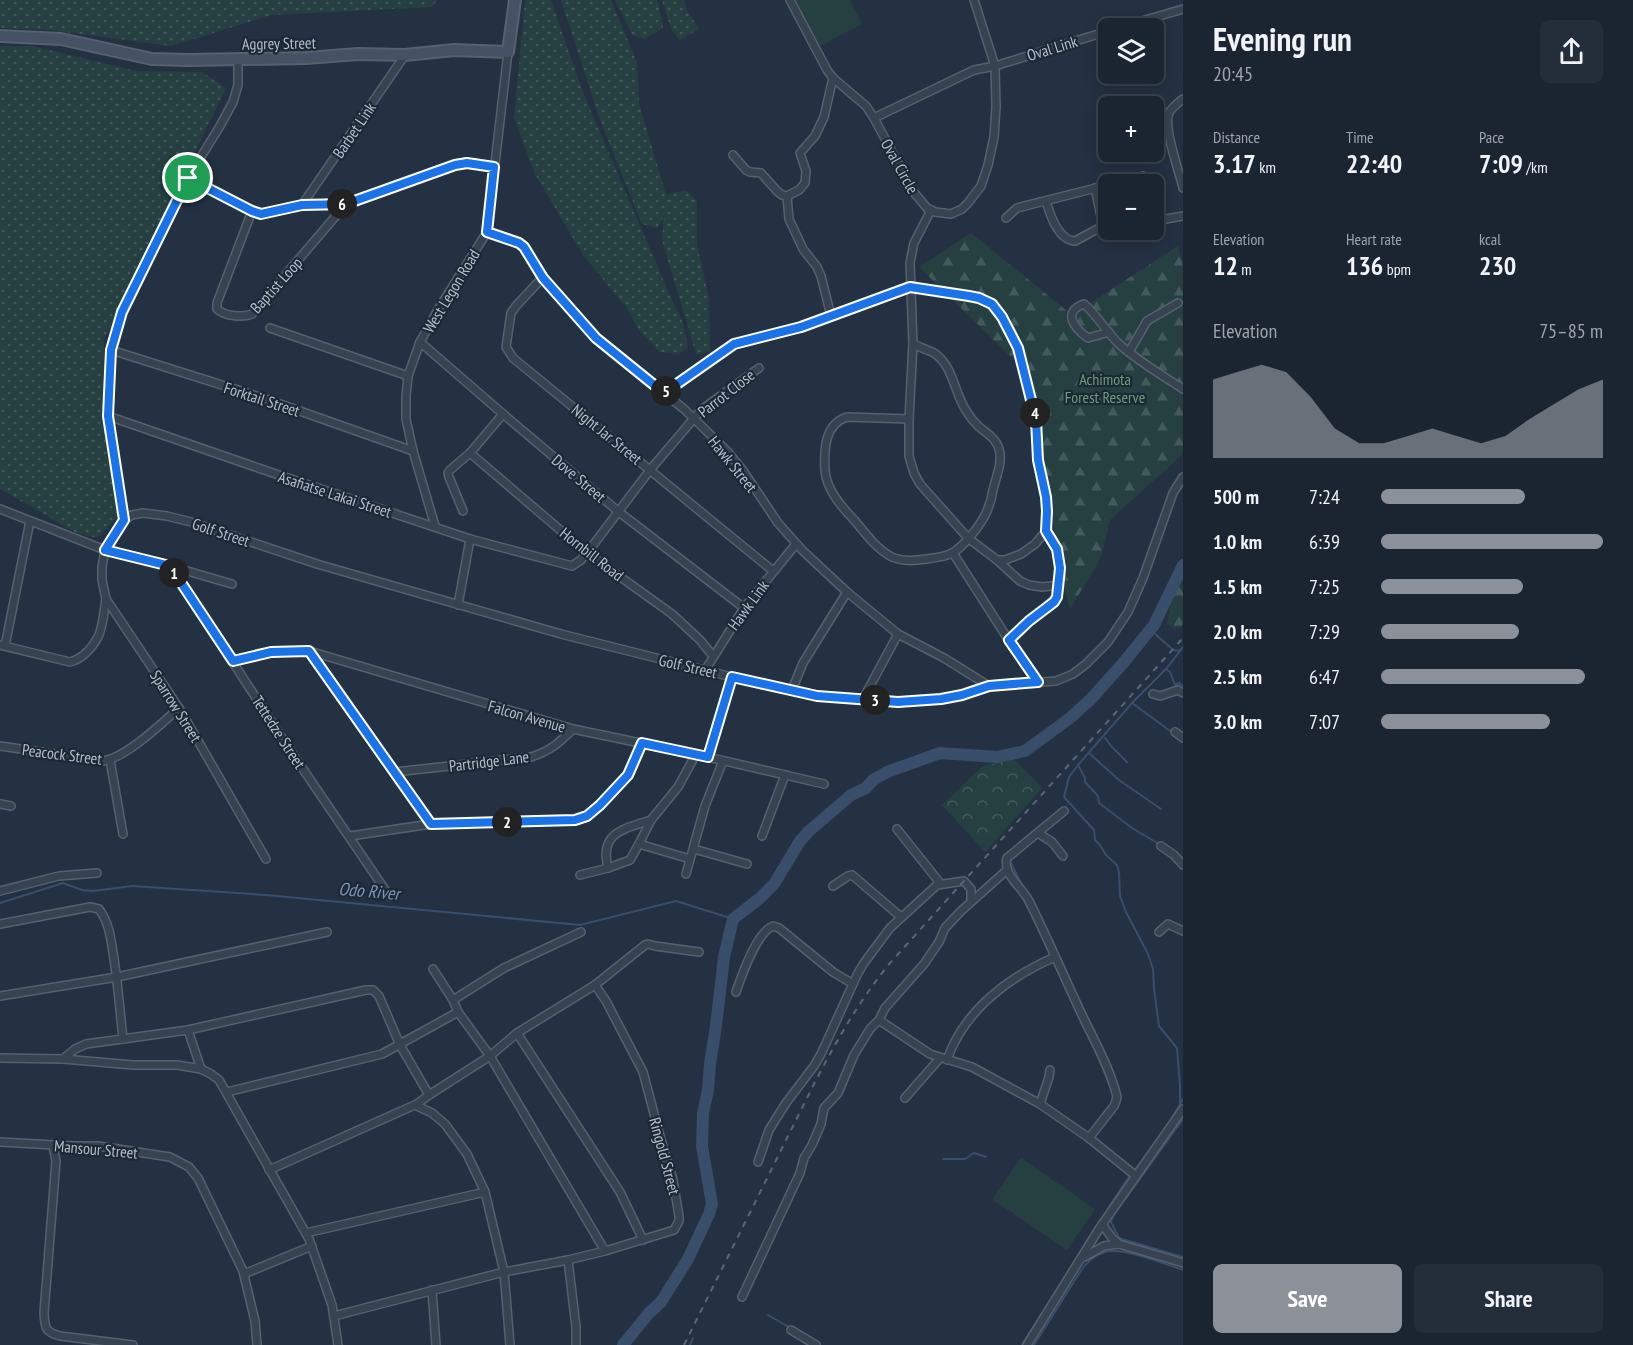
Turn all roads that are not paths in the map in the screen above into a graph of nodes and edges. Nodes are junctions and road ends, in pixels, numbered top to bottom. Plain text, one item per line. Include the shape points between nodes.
1 (515, 0) edge
2 (790, 0) edge
3 (974, 0) edge
4 (1183, 9) edge
5 (1152, 18) edge
6 (1098, 34) edge
7 (0, 36) edge
8 (508, 52) junction
9 (405, 55) junction
10 (238, 59) junction
11 (995, 66) junction
12 (833, 78) junction
13 (1183, 99) edge
14 (874, 117) junction
15 (733, 156) dead end
16 (494, 167) junction
17 (188, 178) junction
18 (1098, 187) edge
19 (1095, 188) junction
20 (1183, 188) edge
21 (787, 196) junction
22 (1046, 201) junction
23 (346, 204) junction
24 (302, 205) junction
25 (931, 210) junction
26 (252, 211) junction
27 (1183, 216) edge
28 (1006, 218) dead end
29 (1164, 220) edge
30 (487, 232) junction
31 (543, 278) junction
32 (910, 287) junction
33 (1178, 303) dead end
34 (831, 316) junction
35 (270, 328) dead end
36 (1109, 332) junction
37 (420, 342) junction
38 (913, 344) junction
39 (111, 350) junction
40 (1129, 352) junction
41 (759, 368) dead end
42 (408, 376) junction
43 (1183, 389) edge
44 (664, 393) junction
45 (503, 414) junction
46 (108, 416) junction
47 (693, 419) junction
48 (909, 419) junction
49 (412, 451) junction
50 (470, 453) junction
51 (650, 470) junction
52 (1183, 477) edge
53 (0, 509) edge
54 (463, 511) dead end
55 (619, 512) junction
56 (124, 520) junction
57 (30, 521) junction
58 (435, 526) junction
59 (1046, 531) junction
60 (968, 538) junction
61 (470, 539) junction
62 (796, 544) junction
63 (105, 550) junction
64 (587, 553) junction
65 (953, 553) junction
66 (997, 560) junction
67 (170, 566) junction
68 (773, 571) junction
69 (232, 584) dead end
70 (1059, 585) junction
71 (847, 592) junction
72 (106, 599) junction
73 (458, 605) junction
74 (744, 608) junction
75 (898, 634) junction
76 (1009, 640) junction
77 (3, 646) edge
78 (309, 651) junction
79 (713, 656) junction
80 (233, 661) junction
81 (706, 669) junction
82 (732, 677) junction
83 (1038, 682) junction
84 (989, 686) junction
85 (792, 690) junction
86 (1183, 693) edge
87 (1153, 694) dead end
88 (863, 699) junction
89 (179, 708) junction
90 (573, 729) junction
91 (1175, 732) dead end
92 (1183, 738) edge
93 (642, 743) junction
94 (0, 746) edge
95 (696, 754) junction
96 (708, 757) junction
97 (110, 760) junction
98 (723, 761) junction
99 (395, 772) junction
100 (785, 775) junction
101 (824, 784) dead end
102 (0, 804) edge
103 (12, 806) dead end
104 (1064, 811) dead end
105 (651, 820) junction
106 (431, 824) junction
107 (897, 829) dead end
108 (1038, 833) junction
109 (123, 834) dead end
110 (350, 836) junction
111 (762, 836) dead end
112 (639, 844) junction
113 (1161, 846) dead end
114 (694, 849) junction
115 (1064, 856) dead end
116 (266, 859) dead end
117 (690, 859) junction
118 (747, 864) dead end
119 (1183, 865) edge
120 (608, 868) junction
121 (1007, 870) junction
122 (97, 873) dead end
123 (686, 874) dead end
124 (580, 875) dead end
125 (940, 883) junction
126 (833, 886) dead end
127 (0, 891) edge
128 (390, 897) dead end
129 (971, 901) junction
130 (901, 917) junction
131 (0, 924) edge
132 (1183, 931) edge
133 (327, 932) dead end
134 (581, 932) dead end
135 (1159, 932) dead end
136 (699, 952) dead end
137 (1055, 957) junction
138 (433, 969) dead end
139 (117, 977) junction
140 (853, 984) junction
141 (595, 985) junction
142 (736, 992) dead end
143 (0, 996) edge
144 (453, 1000) junction
145 (458, 1012) junction
146 (879, 1020) junction
147 (188, 1030) junction
148 (517, 1033) junction
149 (123, 1039) junction
150 (400, 1045) junction
151 (490, 1056) junction
152 (0, 1058) edge
153 (63, 1059) junction
154 (944, 1059) junction
155 (201, 1069) junction
156 (1050, 1070) dead end
157 (227, 1092) junction
158 (429, 1095) junction
159 (905, 1098) dead end
160 (417, 1104) junction
161 (1040, 1104) junction
162 (1183, 1109) edge
163 (1089, 1138) junction
164 (0, 1142) edge
165 (53, 1145) junction
166 (758, 1162) dead end
167 (269, 1170) junction
168 (1136, 1176) junction
169 (485, 1192) junction
170 (1102, 1224) junction
171 (306, 1233) junction
172 (644, 1240) junction
173 (1119, 1244) junction
174 (312, 1246) junction
175 (605, 1251) junction
176 (1082, 1258) junction
177 (568, 1260) junction
178 (1183, 1263) edge
179 (504, 1272) junction
180 (244, 1274) junction
181 (432, 1290) junction
182 (742, 1297) dead end
183 (334, 1316) junction
184 (791, 1330) dead end
185 (91, 1342) edge
186 (134, 1345) edge
187 (257, 1345) edge
188 (338, 1345) edge
189 (436, 1345) edge
190 (510, 1345) edge
191 (576, 1345) edge
192 (816, 1345) edge
193 (1027, 1345) edge

1 - 8 main road
2 - 12 street, Oval Circle
3 - 11 street, Oval Circle
4 - 5 street
6 - 11 street, Oval Link
7 - 10 main road, Aggrey Street via 61,39 152,59
8 - 9 main road, Aggrey Street via 454,50
8 - 16 street, West Legon Road
9 - 10 main road, Aggrey Street
9 - 24 street, Barbet Link
10 - 17 street via 238,85 233,102
11 - 14 street, Oval Link via 974,70
11 - 25 street, Oval Circle via 994,137 981,186 962,209 951,214
12 - 14 street, Oval Circle
12 - 21 street via 824,117 800,153 805,183
13 - 20 street via 1173,107 1167,120
14 - 25 street, Oval Circle via 912,190
15 - 21 street via 748,171 761,173
16 - 23 street via 455,165
16 - 30 street, West Legon Road
17 - 26 street
17 - 39 street via 122,312
18 - 19 street
19 - 22 street
19 - 22 street via 1103,226 1075,241 1066,238 1053,222
21 - 34 street via 789,219 821,276
22 - 28 street via 1017,208
23 - 24 street
23 - 26 street, Baptist Loop via 252,314 246,317 221,313 217,303
24 - 26 street via 261,214
25 - 32 street via 914,243
27 - 29 street
30 - 31 street, Hawk Street via 524,247
30 - 37 street, West Legon Road
31 - 44 street, Hawk Street via 596,338
31 - 51 street, Night Jar Street via 512,313 508,351
32 - 34 street
32 - 38 street
32 - 59 street via 979,298 992,304 1011,331 1036,420 1038,460 1046,497
33 - 40 street via 1147,321
34 - 44 street via 734,344
35 - 42 street
36 - 36 street via 1084,304 1073,313 1074,325 1088,338
36 - 40 street
37 - 42 street, West Legon Road
37 - 45 street, Dove Street
38 - 48 street
38 - 60 street via 941,360 965,410 994,439 999,450 1000,464 989,506
39 - 46 street
39 - 49 street, Forktail Street
40 - 43 street
41 - 47 street, Parrot Close
42 - 49 street, West Legon Road via 406,419
44 - 47 street, Hawk Street
45 - 50 street
45 - 55 street, Dove Street
46 - 56 street
46 - 58 street, Asafiatse Lakai Street
47 - 51 street, Parrot Close
47 - 62 street, Hawk Street via 727,451
48 - 60 street via 909,456 914,473
48 - 65 street via 847,417 837,421 831,428 824,456 826,476 843,508 892,557 910,561
49 - 58 street, West Legon Road
50 - 54 street via 448,473
50 - 64 street, Hornbill Road
51 - 55 street, Parrot Close
51 - 68 street, Night Jar Street
52 - 83 street, Golf Street via 1173,493 1128,612 1108,642 1073,674 1056,681
53 - 57 street
55 - 64 street, Parrot Close
55 - 74 street, Dove Street
56 - 63 street
56 - 73 street, Golf Street via 143,513 191,522
57 - 63 street
57 - 77 street
58 - 61 street, Asafiatse Lakai Street
59 - 66 street via 1021,554
59 - 70 street via 1057,549
60 - 65 street
60 - 66 street
61 - 64 street, Asafiatse Lakai Street via 572,566
61 - 73 street
62 - 68 street, Hawk Link
62 - 71 street, Hawk Street
63 - 67 street
63 - 72 street, Sparrow Street via 102,580
64 - 79 street, Hornbill Road via 672,614
65 - 76 street
66 - 70 street via 1029,585
67 - 69 street
67 - 80 street, Tettedze Street
68 - 74 street, Hawk Link
70 - 76 street via 1054,602
71 - 75 street, Hawk Street
71 - 85 street via 803,663
72 - 77 street via 99,636 78,660 70,662
72 - 89 street, Sparrow Street
73 - 81 street, Golf Street
74 - 79 street, Hawk Link
75 - 84 street, Hawk Street
75 - 88 street
76 - 83 street
78 - 80 street, Falcon Avenue via 271,652
78 - 90 street, Falcon Avenue
78 - 99 street
79 - 81 street, Hawk Link
80 - 110 street, Tettedze Street
81 - 82 street, Golf Street
82 - 85 street, Golf Street
82 - 96 street
83 - 84 street, Golf Street
84 - 88 street, Golf Street via 941,699
85 - 88 street, Golf Street
86 - 87 street via 1178,690 1160,696
89 - 97 street, Peacock Street
89 - 116 street, Sparrow Street
90 - 93 street, Falcon Avenue
90 - 99 street, Partridge Lane via 546,752 531,757
91 - 92 street
93 - 95 street, Falcon Avenue
93 - 106 street via 628,775 587,816 575,820
94 - 97 street, Peacock Street
95 - 96 street, Falcon Avenue
95 - 105 street via 678,787
96 - 98 street, Falcon Avenue
97 - 109 street
98 - 100 street, Falcon Avenue
98 - 114 street via 705,806
99 - 106 street
100 - 101 street, Falcon Avenue
100 - 111 street
102 - 103 street
104 - 108 street
105 - 112 street
105 - 120 street via 611,837 605,854
106 - 110 street
107 - 125 street
108 - 115 street
108 - 121 street via 1007,858
110 - 128 street, Tettedze Street
112 - 117 street
112 - 120 street via 630,860
113 - 119 street
114 - 117 street
114 - 118 street
117 - 123 street
120 - 124 street
121 - 129 street
121 - 137 street via 1027,897
122 - 127 street via 59,876
125 - 129 street via 964,881 971,889
125 - 130 street
126 - 130 street via 852,875
129 - 146 street via 945,928 924,964
130 - 140 street via 864,963
131 - 139 street via 90,907 99,909 109,931
132 - 135 street via 1168,924
133 - 139 street
134 - 144 street via 504,968
136 - 141 street via 648,944
137 - 154 street via 1008,982 972,1014
137 - 163 street via 1117,1097
138 - 144 street
139 - 143 street
139 - 149 street
140 - 142 street via 773,926 753,951
140 - 166 street via 821,1054 769,1130
141 - 148 street
141 - 172 street, Ringold Street via 643,1072 673,1180 677,1226
144 - 145 street
145 - 150 street
145 - 151 street
146 - 154 street
146 - 182 street via 854,1055 838,1093 824,1108 817,1136
147 - 149 street
147 - 150 street via 373,990
147 - 155 street
148 - 151 street
148 - 172 street via 620,1192
149 - 153 street via 86,1044
150 - 157 street via 382,1054
150 - 158 street
151 - 158 street
151 - 175 street
152 - 153 street
153 - 155 street
154 - 159 street
154 - 161 street via 972,1067
155 - 157 street via 219,1080
156 - 161 street
157 - 167 street
158 - 160 street
160 - 167 street
160 - 169 street via 445,1124 467,1154
161 - 163 street
162 - 168 street
163 - 168 street
164 - 165 street, Mansour Street
165 - 180 street, Mansour Street via 129,1150 170,1157 189,1167
165 - 185 street via 56,1161 44,1323 51,1333
167 - 171 street
168 - 170 street
169 - 171 street
169 - 179 street
170 - 173 street
170 - 176 street
171 - 174 street
172 - 175 street, Ringold Street
173 - 176 street via 1104,1246
173 - 178 street
174 - 180 street
174 - 183 street
175 - 177 street, Ringold Street
176 - 193 street
177 - 179 street, Ringold Street
177 - 191 street
179 - 181 street, Ringold Street
179 - 190 street
180 - 187 street
181 - 183 street, Ringold Street
181 - 189 street
183 - 188 street
184 - 192 street
185 - 186 street

